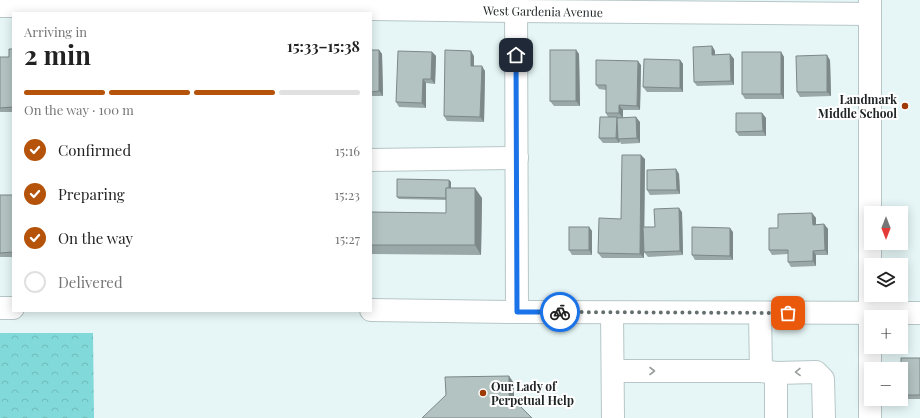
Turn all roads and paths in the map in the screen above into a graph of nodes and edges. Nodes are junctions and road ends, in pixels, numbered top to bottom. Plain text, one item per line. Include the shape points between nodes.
1 (0, 6) edge
2 (163, 6) edge
3 (516, 6) edge
4 (870, 7) edge
5 (517, 158) junction
6 (372, 160) edge
7 (0, 308) edge
8 (12, 308) edge
9 (372, 310) edge
10 (870, 310) edge
11 (517, 312) junction
12 (612, 312) junction
13 (760, 312) junction
14 (864, 313) edge
15 (908, 313) edge
16 (920, 313) edge
17 (870, 354) edge
18 (613, 371) junction
19 (768, 372) junction
20 (613, 418) edge
21 (776, 418) edge
22 (824, 418) edge
23 (870, 418) edge

1 - 2 street, West Gardenia Avenue
2 - 3 street, West Gardenia Avenue
3 - 4 street, West Gardenia Avenue
3 - 5 street
4 - 10 street
5 - 6 street
5 - 11 street
7 - 8 street
9 - 11 street
11 - 12 street
12 - 13 street
12 - 18 street
13 - 14 street
13 - 19 street
15 - 16 street
17 - 23 street
18 -> 19 street
18 - 20 street
19 - 21 street
22 -> 19 street via 823,379 816,372

